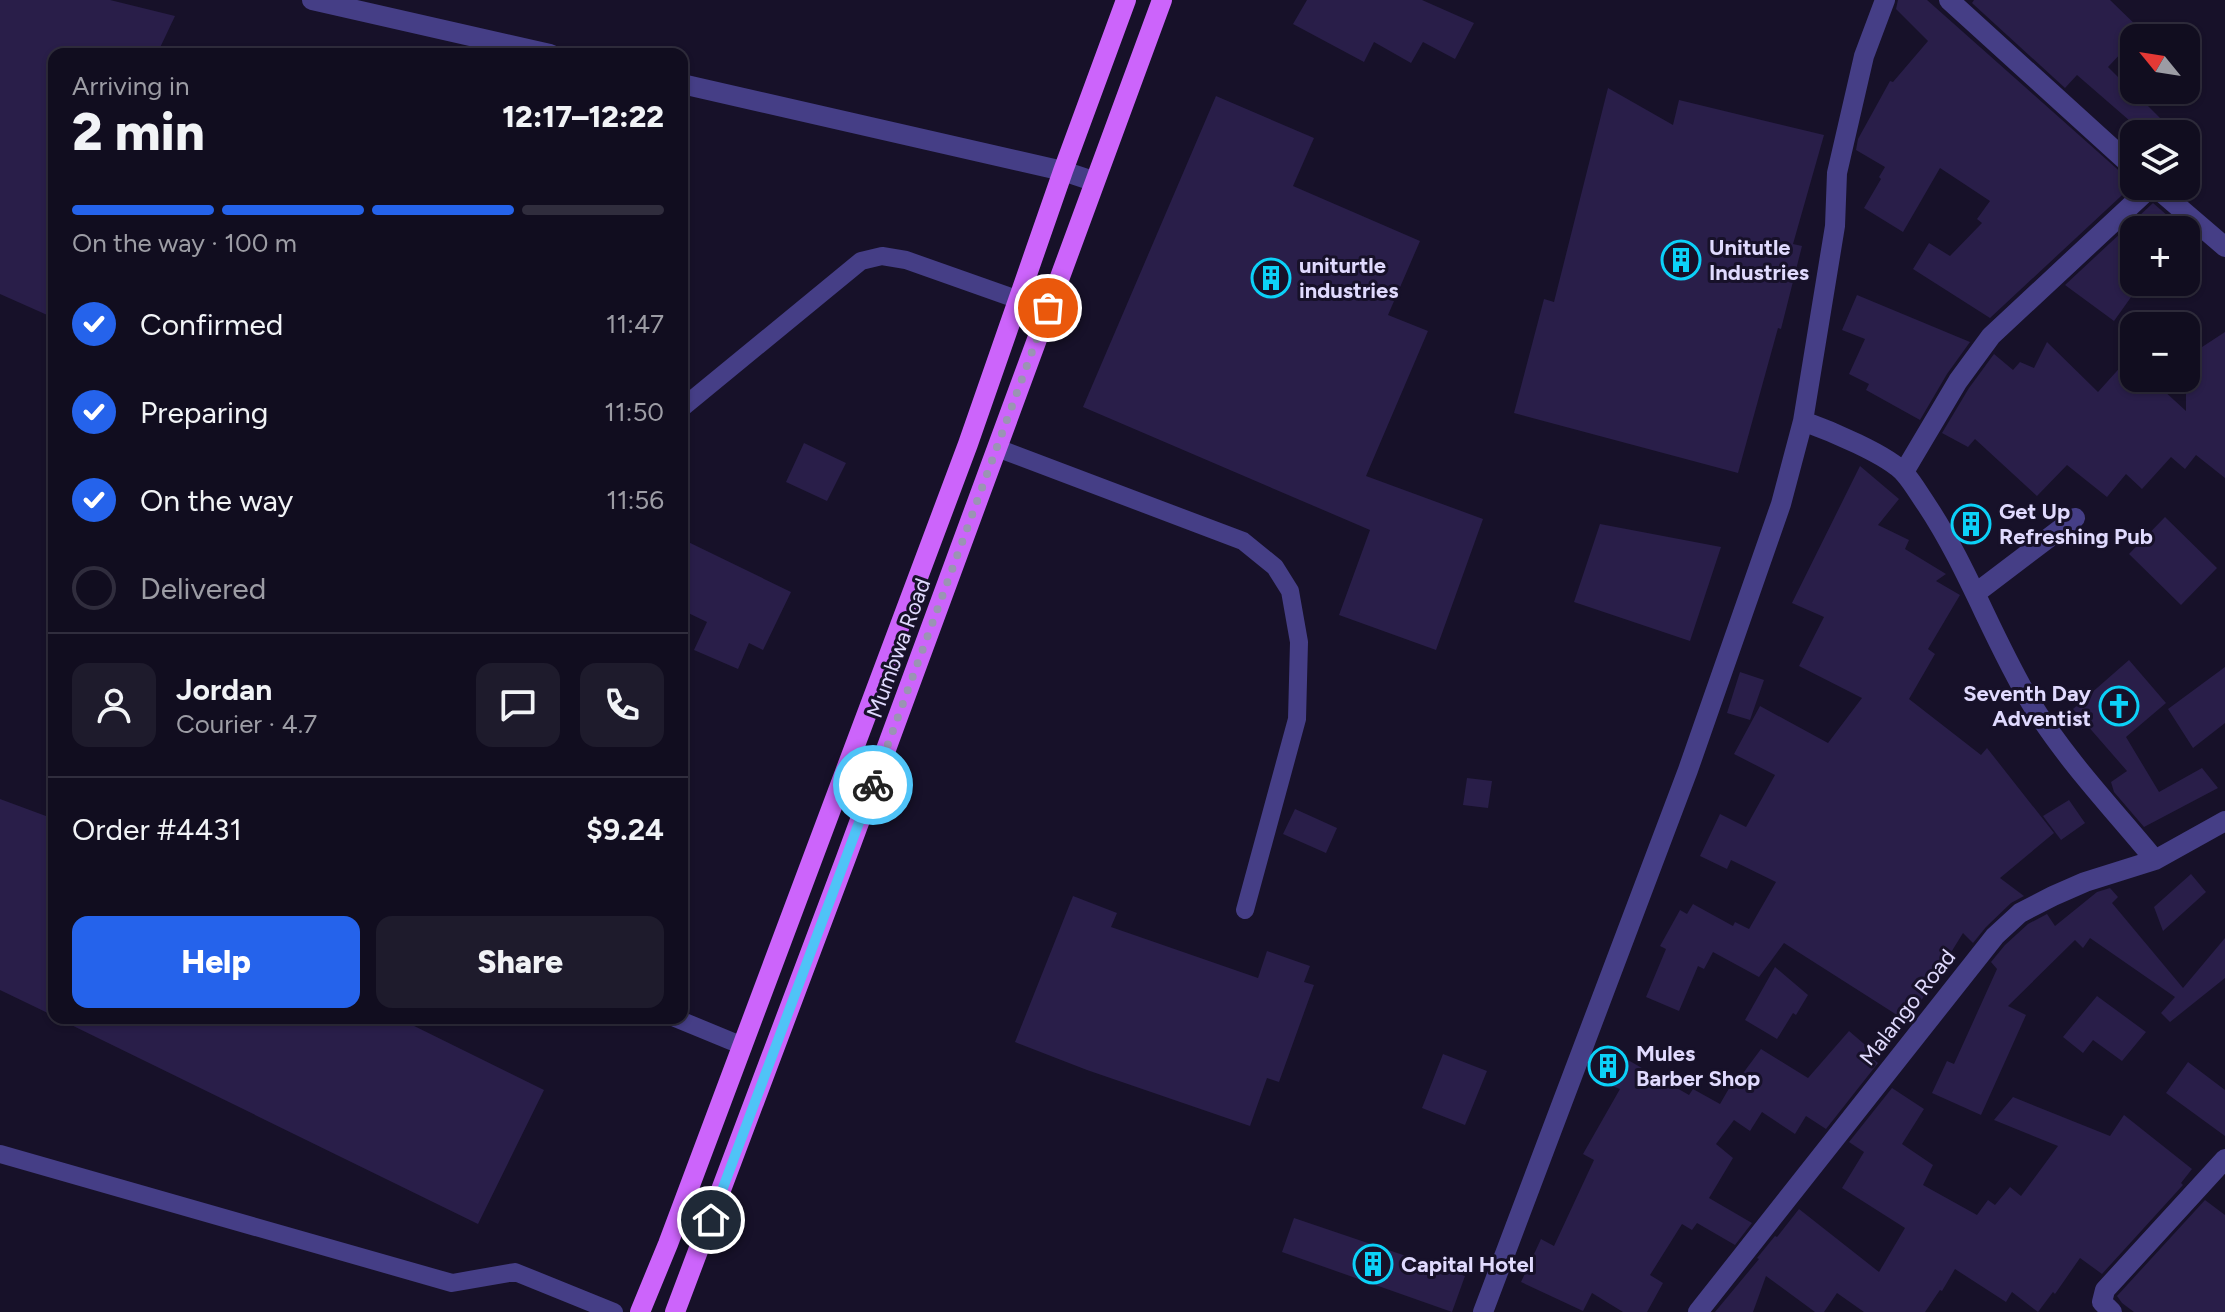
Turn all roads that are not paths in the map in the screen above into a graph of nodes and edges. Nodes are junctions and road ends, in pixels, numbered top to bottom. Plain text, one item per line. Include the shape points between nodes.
1 (312, 0) edge
2 (1126, 0) edge
3 (1162, 0) edge
4 (1885, 0) edge
5 (1949, 0) edge
6 (524, 48) edge
7 (688, 85) edge
8 (2120, 155) edge
9 (1063, 171) junction
10 (1093, 181) junction
11 (2138, 200) edge
12 (2170, 200) edge
13 (2225, 247) edge
14 (1019, 300) junction
15 (688, 403) edge
16 (1803, 421) junction
17 (997, 448) junction
18 (1904, 472) junction
19 (2075, 518) dead end
20 (1976, 593) junction
21 (2225, 821) edge
22 (2155, 860) junction
23 (1245, 910) dead end
24 (688, 1023) edge
25 (743, 1046) junction
26 (0, 1154) edge
27 (2225, 1159) edge
28 (614, 1312) edge
29 (640, 1312) edge
30 (675, 1312) edge
31 (1483, 1312) edge
32 (1698, 1312) edge
33 (2112, 1312) edge

1 - 6 street
2 - 9 main road, Mumbwa Road
3 - 10 main road, Mumbwa Road
4 - 16 street via 1864,56 1837,173 1835,226
5 - 8 street
7 - 9 street
9 - 10 street
9 - 14 main road, Mumbwa Road
10 - 17 main road, Mumbwa Road
11 - 18 street via 1991,336
12 - 13 street
14 - 15 lane via 906,260 882,256 861,261
14 - 25 main road, Mumbwa Road
16 - 18 street
16 - 31 street via 1781,504 1688,770
17 - 23 lane via 1243,541 1275,567 1290,591 1299,642 1297,719
17 - 30 main road, Mumbwa Road
18 - 20 street
19 - 20 street
20 - 22 street via 2009,665 2055,738
21 - 22 street, Malango Road
22 - 32 street, Malango Road via 2053,896 2020,913 1995,936
24 - 25 lane
25 - 29 main road, Mumbwa Road
26 - 28 lane via 452,1283 515,1272
27 - 33 street via 2105,1290 2102,1302

